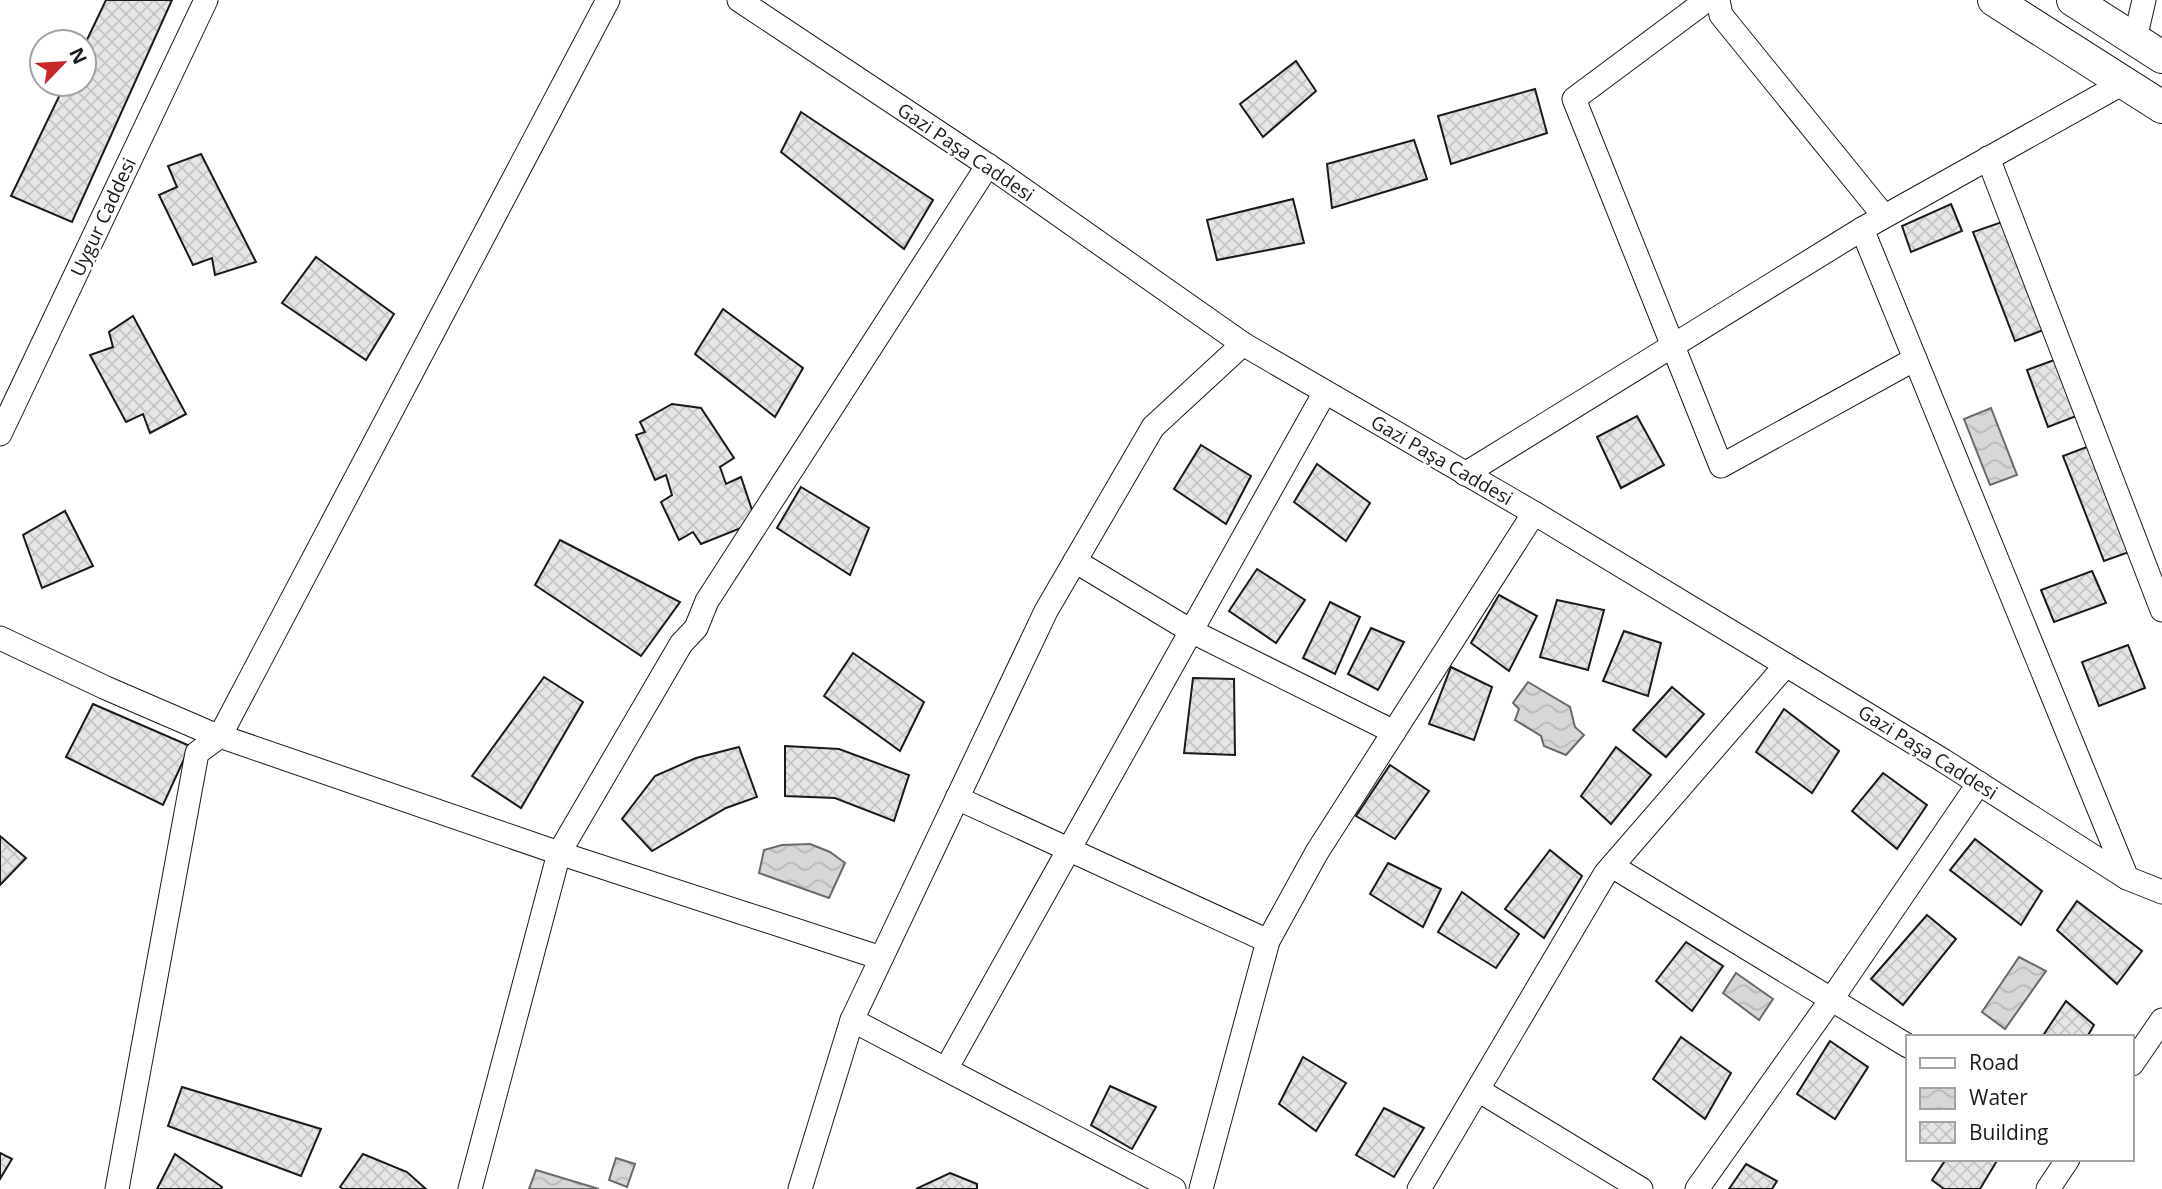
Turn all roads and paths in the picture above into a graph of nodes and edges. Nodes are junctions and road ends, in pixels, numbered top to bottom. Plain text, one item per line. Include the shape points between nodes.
1 (206, 0) edge
2 (608, 0) edge
3 (739, 0) edge
4 (1707, 0) edge
5 (1718, 0) edge
6 (1994, 0) edge
7 (2073, 0) edge
8 (2144, 0) edge
9 (2135, 38) junction
10 (2162, 57) edge
11 (2124, 82) junction
12 (2162, 107) edge
13 (1988, 158) junction
14 (988, 165) junction
15 (1884, 216) junction
16 (1862, 229) junction
17 (1243, 344) junction
18 (1672, 346) junction
19 (1915, 359) junction
20 (1325, 392) junction
21 (0, 434) edge
22 (1465, 474) junction
23 (1534, 513) junction
24 (1075, 561) junction
25 (2162, 610) edge
26 (1191, 631) junction
27 (0, 638) edge
28 (1786, 665) junction
29 (1394, 732) junction
30 (220, 736) junction
31 (1979, 783) junction
32 (957, 798) junction
33 (1069, 850) junction
34 (559, 853) junction
35 (1612, 866) junction
36 (2127, 878) junction
37 (2162, 892) edge
38 (1268, 941) junction
39 (881, 958) junction
40 (1831, 1000) junction
41 (852, 1020) junction
42 (2162, 1020) edge
43 (1906, 1045) edge
44 (2134, 1061) edge
45 (946, 1069) junction
46 (1478, 1090) junction
47 (2067, 1161) edge
48 (117, 1189) edge
49 (470, 1189) edge
50 (800, 1189) edge
51 (1174, 1189) edge
52 (1201, 1189) edge
53 (1419, 1189) edge
54 (1641, 1189) edge
55 (1697, 1189) edge
56 (2048, 1189) edge

1 - 21 street, Uygur Caddesi
2 - 30 street
3 - 14 street, Gazi Paşa Caddesi
4 - 18 street via 1574,99
5 - 15 street via 1721,15
6 - 11 highway
7 - 9 highway
8 - 9 street
9 - 10 highway
11 - 12 highway
11 - 13 street
13 - 15 street
13 - 25 street
14 - 17 street, Gazi Paşa Caddesi
14 - 34 street via 707,601 696,628 681,644
15 - 16 street
16 - 18 street
16 - 19 street
17 - 20 street, Gazi Paşa Caddesi
17 - 24 street via 1153,428
18 - 19 street via 1721,466
18 - 22 street
19 - 36 street
20 - 22 street, Gazi Paşa Caddesi
20 - 26 street
22 - 23 street, Gazi Paşa Caddesi
23 - 28 street, Gazi Paşa Caddesi
23 - 29 street
24 - 26 street
24 - 32 street via 1046,611
26 - 29 street
26 - 33 street
27 - 30 street
28 - 31 street, Gazi Paşa Caddesi
28 - 35 street
29 - 38 street via 1317,852
30 - 34 street
30 - 48 street via 197,753
31 - 36 street, Gazi Paşa Caddesi
31 - 40 street
32 - 33 street
32 - 39 street
33 - 38 street
33 - 45 street
34 - 39 street
34 - 49 street
35 - 40 street
35 - 46 street
36 - 37 street, Gazi Paşa Caddesi
38 - 52 street
39 - 41 street
40 - 43 street
40 - 55 street
41 - 45 street
41 - 50 street
42 - 44 street
45 - 51 street
46 - 53 street
46 - 54 street
47 - 56 street

